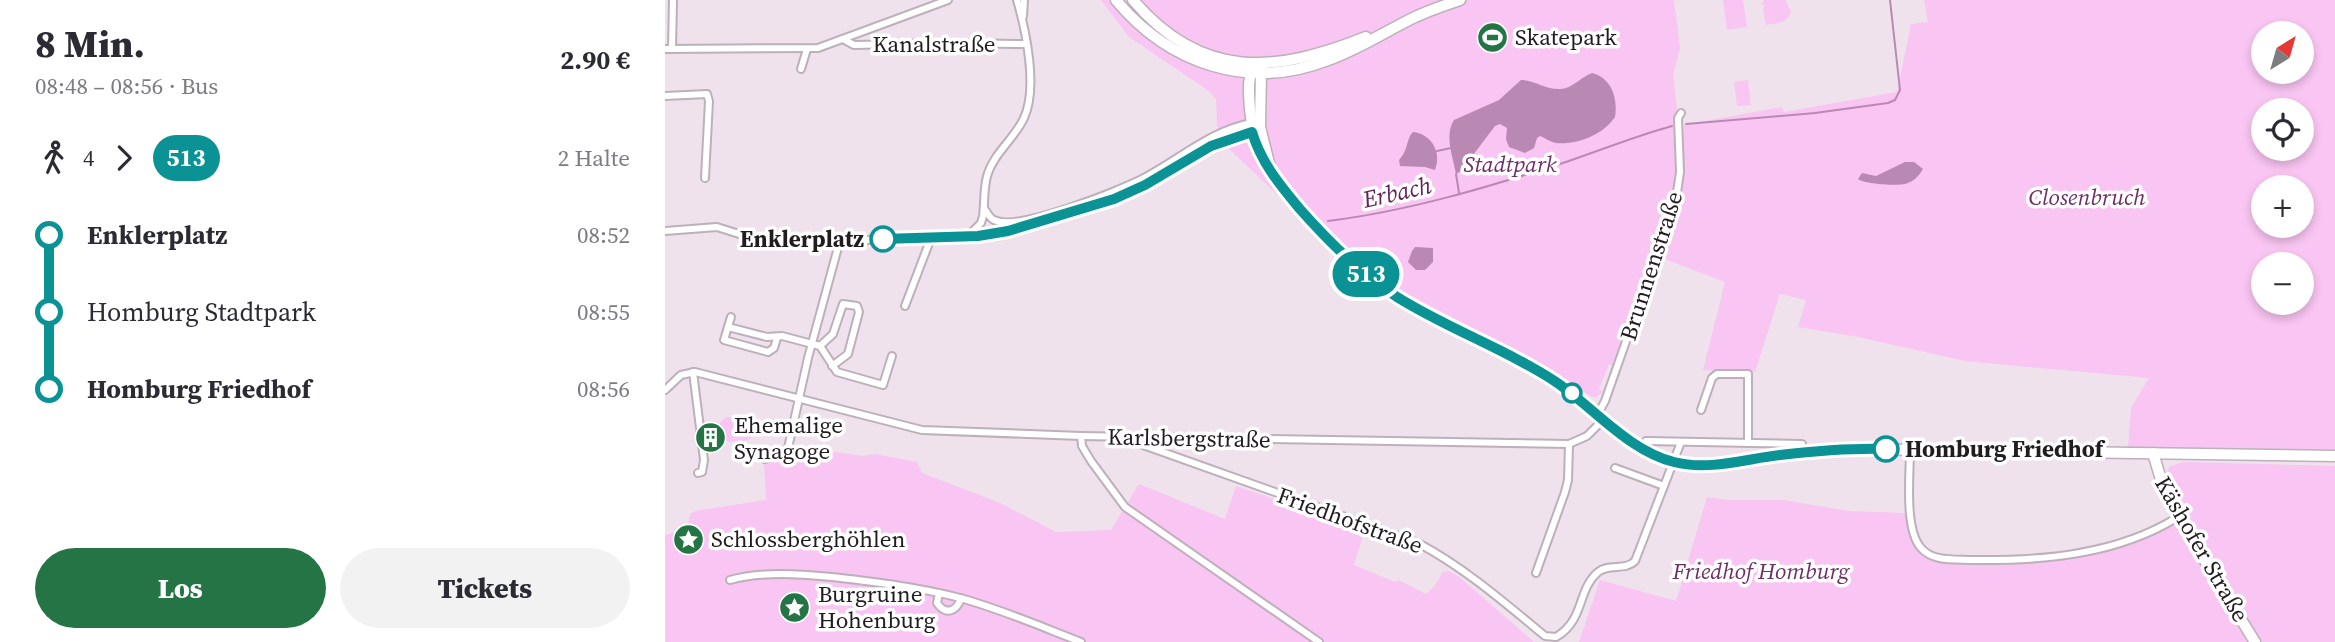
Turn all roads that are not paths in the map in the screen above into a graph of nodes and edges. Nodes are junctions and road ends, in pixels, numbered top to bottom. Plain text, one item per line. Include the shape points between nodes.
1 (673, 0) edge
2 (948, 0) edge
3 (1017, 0) edge
4 (1024, 0) edge
5 (1116, 0) edge
6 (1133, 0) edge
7 (1461, 0) edge
8 (1023, 21) junction
9 (843, 39) junction
10 (1026, 44) junction
11 (669, 49) edge
12 (807, 49) junction
13 (801, 69) dead end
14 (1256, 69) junction
15 (665, 96) edge
16 (1681, 113) dead end
17 (1255, 127) junction
18 (705, 178) dead end
19 (984, 208) junction
20 (665, 232) edge
21 (969, 235) junction
22 (931, 238) junction
23 (840, 240) junction
24 (905, 306) dead end
25 (859, 312) junction
26 (869, 314) dead end
27 (731, 317) dead end
28 (728, 327) junction
29 (777, 338) junction
30 (812, 344) junction
31 (820, 346) junction
32 (892, 356) dead end
33 (832, 366) junction
34 (691, 372) junction
35 (665, 390) edge
36 (799, 398) junction
37 (1701, 410) dead end
38 (1601, 416) junction
39 (1081, 436) junction
40 (1132, 437) junction
41 (1646, 441) dead end
42 (1681, 442) junction
43 (1748, 443) junction
44 (1776, 443) junction
45 (1569, 444) junction
46 (1802, 444) dead end
47 (1910, 449) junction
48 (2153, 453) junction
49 (1778, 455) junction
50 (2335, 456) edge
51 (765, 459) dead end
52 (1674, 462) junction
53 (1615, 468) dead end
54 (698, 473) dead end
55 (1664, 486) junction
56 (2178, 517) junction
57 (1536, 573) dead end
58 (730, 580) dead end
59 (939, 593) junction
60 (961, 598) junction
61 (1550, 639) edge
62 (1081, 642) edge
63 (1319, 642) edge
64 (2255, 642) edge

1 - 11 street
2 - 9 street
3 - 8 street
4 - 8 street
5 - 14 main road via 1132,20 1176,52 1226,70
6 - 14 main road via 1159,27 1189,46
7 - 14 main road via 1314,56
8 - 10 street
9 - 10 street, Kanalstraße via 854,45
9 - 12 street
10 - 19 street via 1028,106 1021,125 992,165
11 - 12 street
12 - 13 street
14 - 17 main road
15 - 18 street via 707,94
16 - 38 street, Brunnenstraße via 1677,199
17 - 19 street via 1221,132 1142,179 1078,205 1002,222 993,220
17 - 21 street via 1114,199 1008,231
17 - 38 main road via 1273,174 1306,216 1363,271 1398,297 1537,370
19 - 21 street via 981,223
20 - 23 street via 717,227 767,242
21 - 22 street
22 - 23 street
22 - 24 street
23 - 30 street
25 - 26 street
25 - 31 street via 857,306 843,304 833,334
25 - 33 street via 848,354
27 - 28 street
28 - 29 street
28 - 29 street via 724,340 768,352
29 - 30 street
30 - 31 street
30 - 36 street
31 - 33 street
32 - 33 street via 883,385 841,374
34 - 35 street
34 - 36 street, Karlsbergstraße
34 - 54 street via 704,460
36 - 39 street, Karlsbergstraße via 922,430
36 - 51 street via 788,447
37 - 43 street via 1717,374 1748,374
38 - 45 street via 1587,436
38 - 52 main road via 1648,451
39 - 40 street, Karlsbergstraße
39 - 63 street via 1091,461 1125,507
40 - 45 street, Karlsbergstraße
40 - 61 street, Friedhofstraße via 1143,445 1418,543 1493,593
41 - 42 street
42 - 43 street
42 - 52 street
43 - 44 street
44 - 46 street
44 - 49 street
45 - 57 street via 1565,492
47 - 48 main road
47 - 49 main road
47 - 56 street via 1910,507 1916,540 1922,550 1943,559 2050,558 2079,553 2138,536
48 - 50 main road
48 - 56 main road, Käshofer Straße
49 - 52 main road via 1705,466
52 - 55 street, Friedhofstraße
53 - 55 street
55 - 61 street, Friedhofstraße via 1635,561 1597,572 1571,627
56 - 64 main road, Käshofer Straße
58 - 59 street via 820,576
59 - 60 street
59 - 60 street via 937,603 946,611 957,607
60 - 62 street

